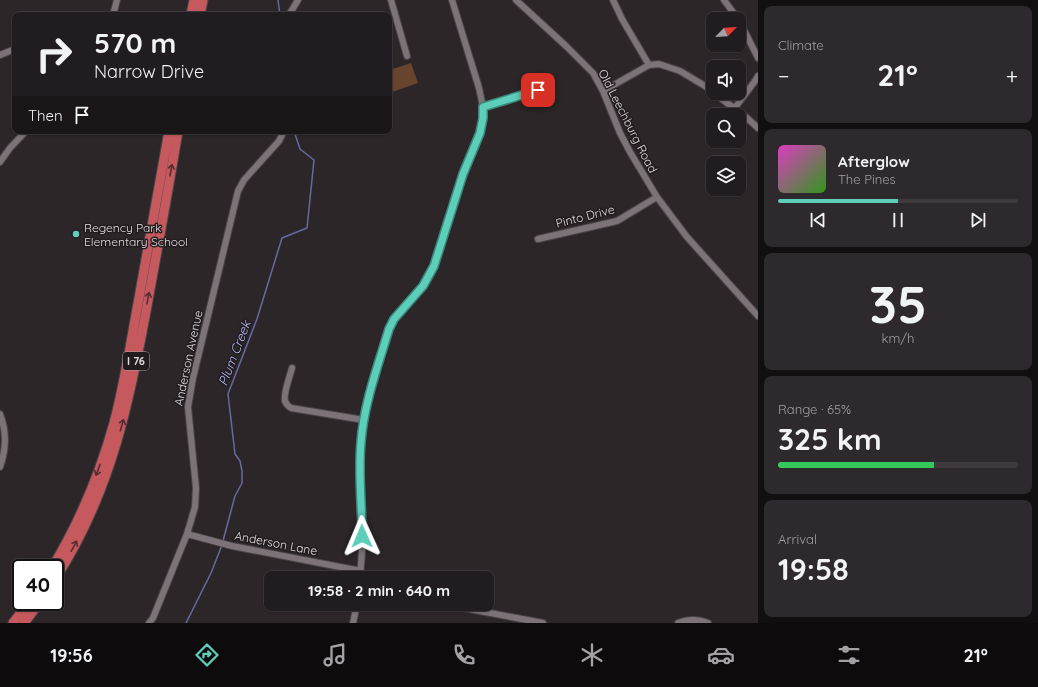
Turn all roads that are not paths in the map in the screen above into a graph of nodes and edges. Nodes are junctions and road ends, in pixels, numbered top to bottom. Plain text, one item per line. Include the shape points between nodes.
1 (117, 0) edge
2 (194, 0) edge
3 (203, 0) edge
4 (298, 0) edge
5 (391, 0) edge
6 (452, 0) edge
7 (516, 0) edge
8 (613, 0) edge
9 (724, 0) edge
10 (114, 12) edge
11 (192, 12) edge
12 (201, 12) edge
13 (291, 12) edge
14 (733, 12) edge
15 (746, 33) edge
16 (12, 50) edge
17 (0, 54) edge
18 (407, 56) dead end
19 (758, 58) edge
20 (649, 65) junction
21 (758, 76) edge
22 (706, 87) edge
23 (538, 90) dead end
24 (603, 91) junction
25 (723, 100) edge
26 (483, 107) junction
27 (733, 108) edge
28 (735, 108) edge
29 (746, 118) edge
30 (758, 128) edge
31 (23, 134) edge
32 (168, 134) edge
33 (177, 134) edge
34 (282, 134) edge
35 (0, 162) edge
36 (657, 197) junction
37 (538, 239) dead end
38 (758, 316) edge
39 (292, 368) dead end
40 (0, 414) edge
41 (364, 420) junction
42 (0, 467) edge
43 (187, 534) junction
44 (57, 559) edge
45 (64, 564) edge
46 (342, 571) edge
47 (360, 571) edge
48 (22, 611) edge
49 (33, 611) edge
50 (356, 611) edge
51 (480, 611) edge
52 (13, 623) edge
53 (24, 623) edge
54 (149, 623) edge
55 (353, 623) edge
56 (543, 623) edge
57 (678, 623) edge
58 (708, 623) edge

1 - 10 street
2 - 11 highway
3 - 12 highway
4 - 13 street
5 - 18 street
6 - 26 street via 480,88
7 - 24 street, Old Leechburg Road via 586,64
8 - 20 street
9 - 14 street
15 - 19 street
16 - 17 street
20 - 22 street via 660,64 674,69
20 - 24 street
21 - 28 street
23 - 26 street
24 - 36 street, Old Leechburg Road via 620,133
25 - 27 street
26 - 41 street via 480,133 463,174 434,266 423,286 394,319 389,329
29 - 30 street
31 - 35 street
32 -> 44 highway, I 76 via 113,424 89,494
45 -> 33 highway, I 76 via 104,481 124,418
34 - 43 street, Anderson Avenue via 244,180 238,191 193,378 188,407 196,488 195,507
36 - 37 street, Pinto Drive via 617,221
36 - 38 street, Old Leechburg Road via 687,237
39 - 41 street via 285,397 288,406
40 - 42 street via 5,440
41 - 47 street via 360,482
43 - 46 street, Anderson Lane
43 - 54 street, Anderson Avenue
48 - 52 highway
49 - 53 highway
50 - 55 street
51 - 56 street
57 - 58 street via 694,619

